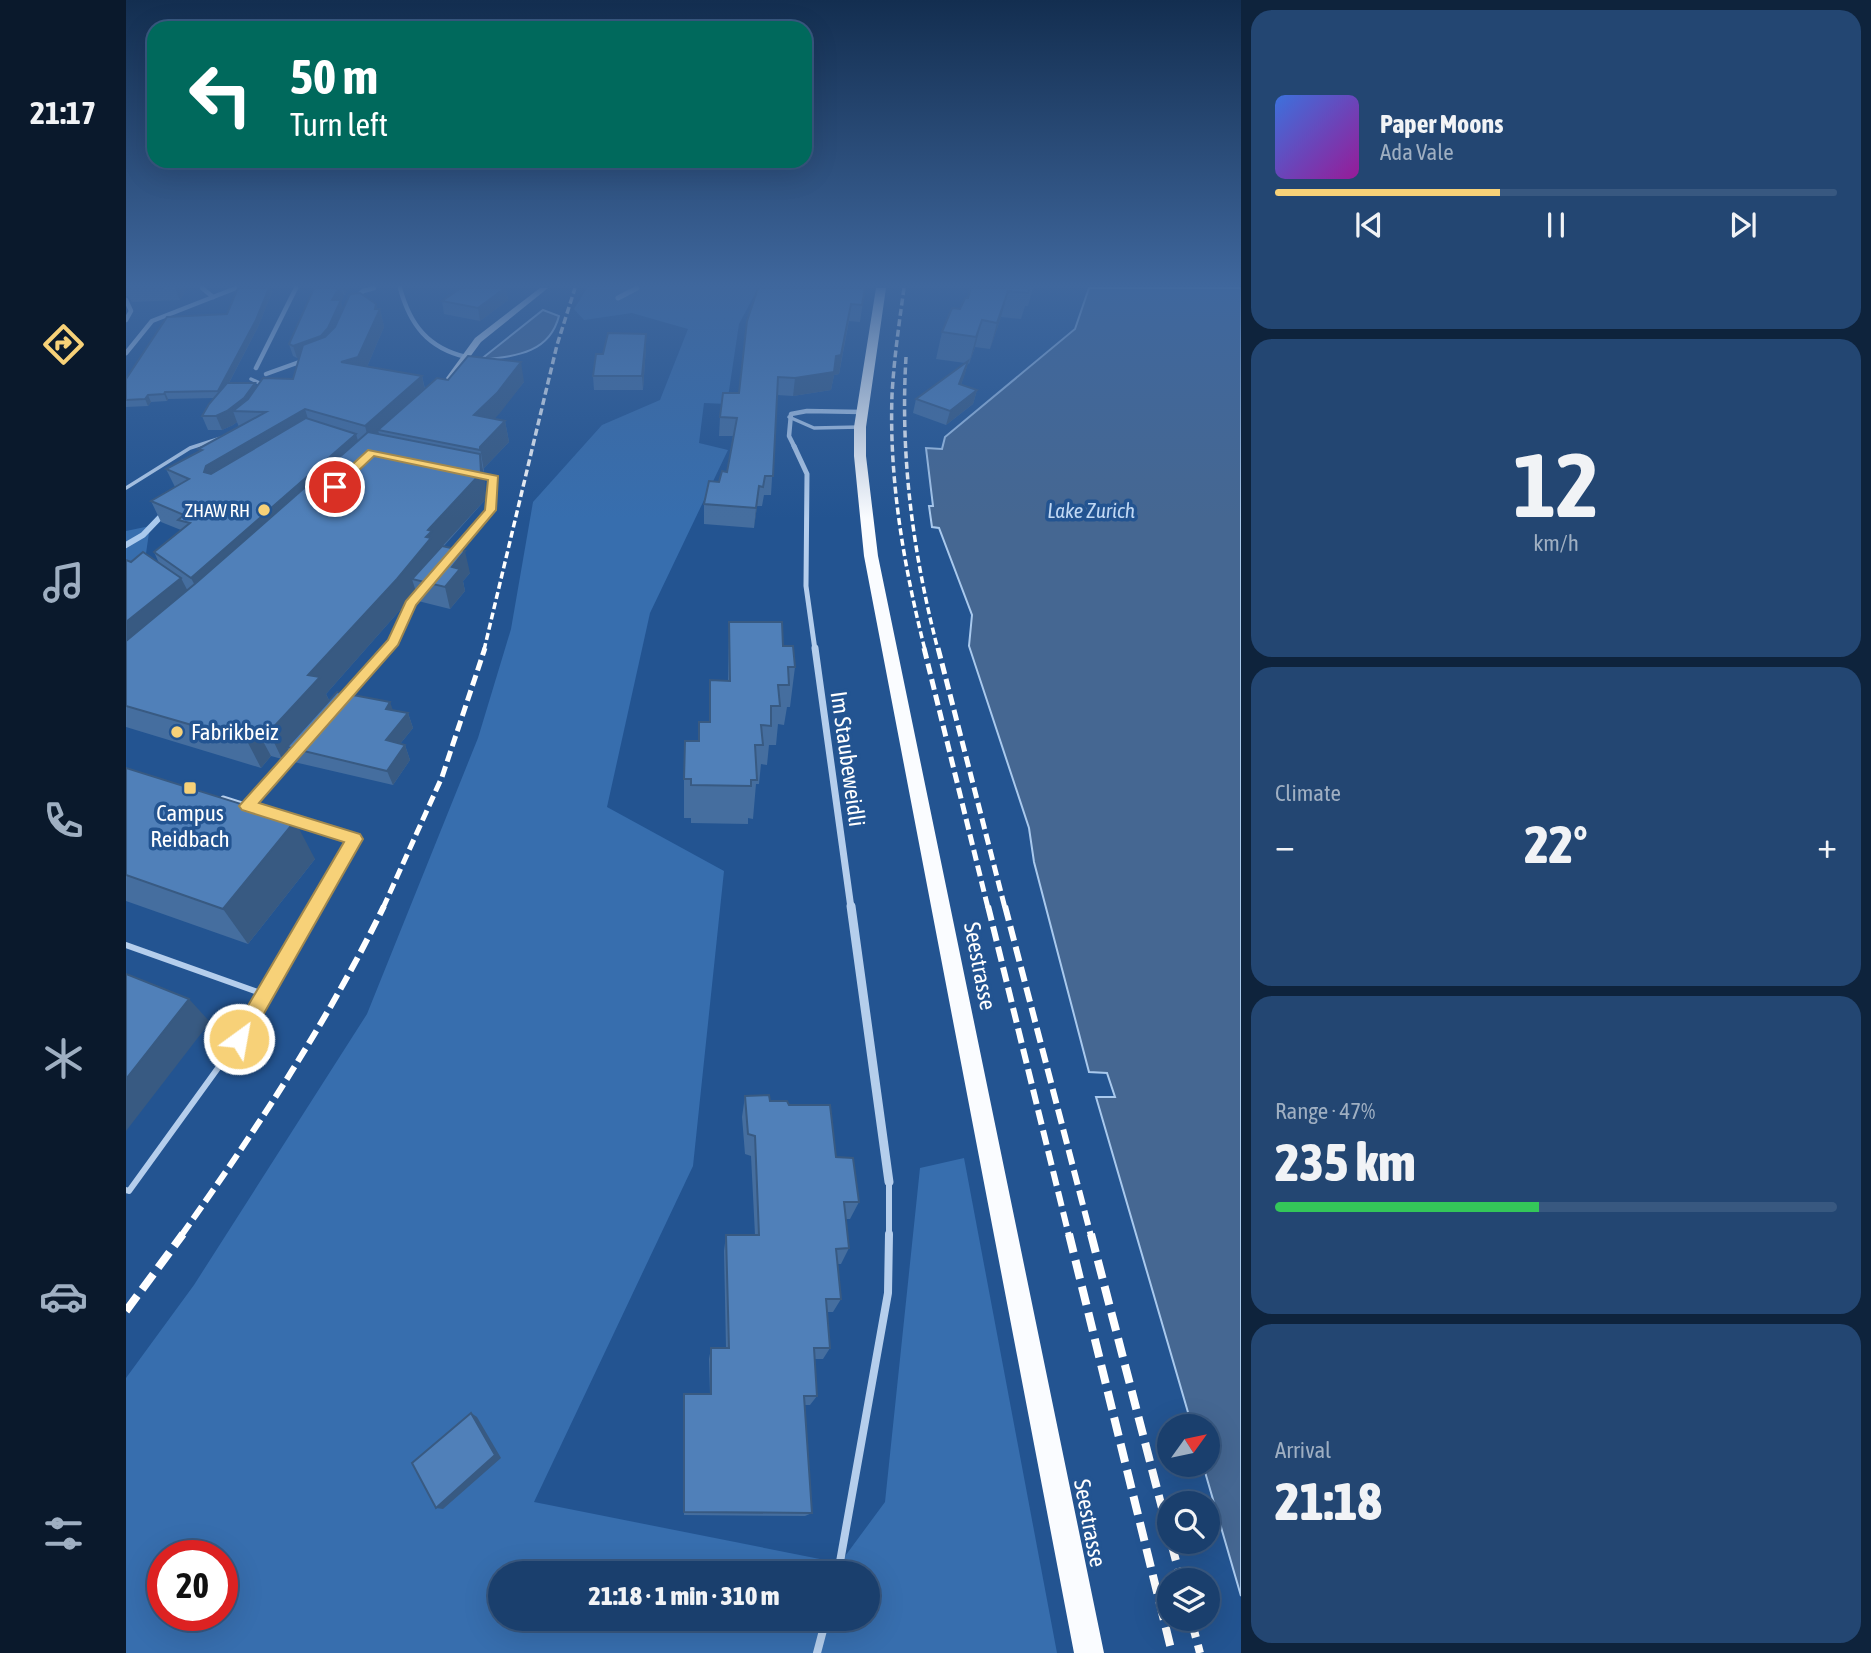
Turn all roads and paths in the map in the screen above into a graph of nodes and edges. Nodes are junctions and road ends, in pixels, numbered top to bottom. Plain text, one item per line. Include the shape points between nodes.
1 (257, 365) edge
2 (291, 365) edge
3 (460, 365) edge
4 (869, 365) edge
5 (256, 368) dead end
6 (266, 374) dead end
7 (251, 379) dead end
8 (446, 384) edge
9 (270, 388) edge
10 (862, 412) junction
11 (789, 417) junction
12 (860, 427) junction
13 (224, 437) edge
14 (467, 473) edge
15 (126, 488) edge
16 (446, 562) edge
17 (428, 583) edge
18 (339, 703) edge
19 (302, 744) edge
20 (215, 796) edge
21 (247, 806) junction
22 (126, 945) edge
23 (266, 995) junction
24 (889, 1182) joint
25 (126, 1190) edge
26 (840, 1561) edge
27 (823, 1631) edge
28 (817, 1653) edge
29 (1089, 1653) edge

1 - 5 street
2 - 6 street
3 - 8 main road
4 - 10 main road, Seestrasse
7 - 9 lane
10 - 11 street via 807,411
10 - 12 main road, Seestrasse
11 - 12 lane via 804,427 818,429
11 - 24 street, Im Staubeweidli via 789,436 807,474 806,586
12 - 29 main road, Seestrasse via 871,556
13 - 15 lane via 190,448
14 - 16 lane via 494,478 490,510
17 - 18 lane via 410,604 394,642
19 - 21 lane
20 - 21 lane
21 - 23 lane via 355,839
22 - 23 lane
23 - 25 lane via 231,1050
24 - 26 lane via 887,1293
27 - 28 lane

